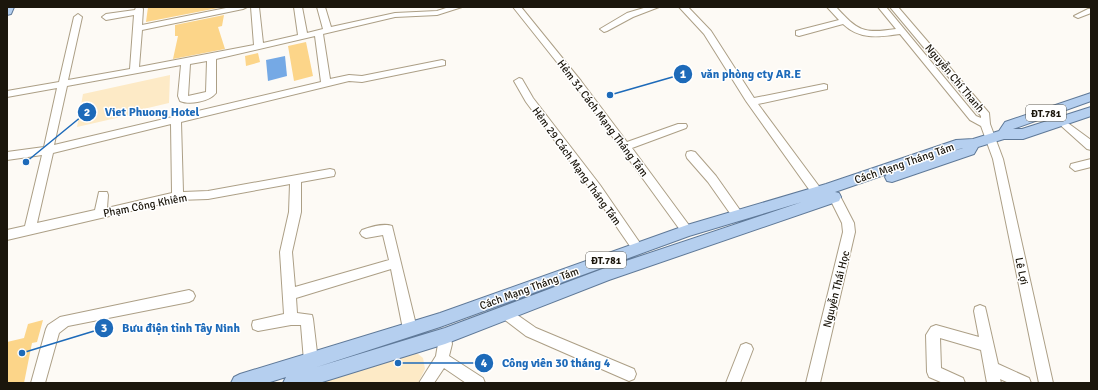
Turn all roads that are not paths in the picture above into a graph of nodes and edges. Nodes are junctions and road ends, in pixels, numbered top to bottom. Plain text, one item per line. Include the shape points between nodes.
1 (9, 7) edge
2 (243, 7) edge
3 (255, 7) edge
4 (298, 7) edge
5 (321, 7) edge
6 (454, 7) edge
7 (517, 7) edge
8 (655, 7) edge
9 (682, 7) edge
10 (831, 7) edge
11 (882, 7) edge
12 (894, 7) edge
13 (1087, 10) edge
14 (7, 12) edge
15 (1078, 16) dead end
16 (78, 17) dead end
17 (106, 17) dead end
18 (844, 21) junction
19 (136, 29) junction
20 (604, 29) dead end
21 (902, 31) junction
22 (324, 32) junction
23 (799, 33) dead end
24 (303, 37) junction
25 (259, 46) junction
26 (930, 49) junction
27 (918, 50) junction
28 (212, 57) junction
29 (186, 61) junction
30 (442, 63) dead end
31 (134, 70) junction
32 (519, 81) dead end
33 (326, 83) junction
34 (62, 84) junction
35 (824, 87) dead end
36 (7, 94) edge
37 (1091, 97) edge
38 (754, 102) junction
39 (1091, 111) edge
40 (176, 120) junction
41 (1061, 121) junction
42 (985, 124) junction
43 (682, 126) dead end
44 (1004, 134) junction
45 (991, 139) junction
46 (625, 146) junction
47 (1091, 146) edge
48 (48, 150) junction
49 (691, 155) dead end
50 (7, 156) edge
51 (1091, 163) edge
52 (1075, 167) dead end
53 (330, 173) dead end
54 (296, 180) junction
55 (827, 193) junction
56 (103, 195) dead end
57 (178, 196) junction
58 (100, 214) junction
59 (738, 216) junction
60 (30, 230) junction
61 (687, 231) junction
62 (366, 234) dead end
63 (7, 235) edge
64 (641, 255) junction
65 (395, 263) junction
66 (290, 294) junction
67 (190, 296) dead end
68 (503, 306) junction
69 (980, 311) dead end
70 (291, 319) junction
71 (258, 325) dead end
72 (442, 328) junction
73 (410, 329) junction
74 (987, 345) junction
75 (746, 349) dead end
76 (443, 358) junction
77 (310, 361) junction
78 (992, 368) junction
79 (629, 374) dead end
80 (933, 377) edge
81 (38, 383) edge
82 (240, 383) edge
83 (292, 383) edge
84 (426, 383) edge
85 (478, 383) edge
86 (733, 383) edge
87 (813, 383) edge
88 (958, 383) edge
89 (994, 383) edge
90 (1024, 383) edge
91 (1046, 383) edge

1 - 14 main road
2 - 19 street
3 - 25 street
4 - 24 street
5 - 22 street
6 - 22 street via 437,13 395,15
7 - 46 street, Hẻm 31 Cách Mạng Tháng Tám
8 - 20 street via 630,15
9 - 38 street, Nguyễn Thái Học via 695,18
10 - 18 street
11 - 21 street, Nguyễn Chí Thanh
12 - 26 street, Nguyễn Chí Thanh
13 - 15 street
16 - 34 street
17 - 19 street via 139,11
18 - 21 street via 862,34
18 - 23 street
19 - 31 street
21 - 27 street, Nguyễn Chí Thanh
22 - 24 street
22 - 33 street
24 - 25 street
25 - 28 street
26 - 27 street
26 - 42 street, Nguyễn Chí Thanh via 986,115
27 - 42 street, Nguyễn Chí Thanh via 973,118
28 - 29 street
28 - 29 street via 211,93 186,100 183,99
29 - 31 street
30 - 33 street via 362,79 349,78
31 - 34 street
32 - 64 street, Hẻm 29 Cách Mạng Tháng Tám via 529,100 596,188
33 - 40 street
34 - 36 street
34 - 48 street
35 - 38 street
37 - 44 main road, ĐT.781 via 1009,125
38 - 55 street, Nguyễn Thái Học via 774,134
39 - 41 main road, ĐT.781
40 - 48 street
40 - 57 street
41 - 44 main road, ĐT.781 via 1023,134
41 - 47 street
42 - 45 street, Lê Lợi
43 - 46 street
44 - 45 main road, Cách Mạng Tháng Tám
45 - 55 main road, Cách Mạng Tháng Tám / ĐT.781 via 973,144 961,143
45 - 91 street, Lê Lợi via 998,159
46 - 61 street, Hẻm 31 Cách Mạng Tháng Tám
48 - 50 street
48 - 60 street
49 - 59 street
51 - 52 street
53 - 54 street, Phạm Công Khiêm
54 - 57 street, Phạm Công Khiêm via 208,195
54 - 66 street via 295,212 286,252
55 - 59 main road, Cách Mạng Tháng Tám / ĐT.781
55 - 64 main road, Cách Mạng Tháng Tám / ĐT.781
55 - 87 street, Nguyễn Thái Học via 848,223 849,232
56 - 58 street
57 - 58 street, Phạm Công Khiêm
58 - 60 street, Phạm Công Khiêm
59 - 61 main road, Cách Mạng Tháng Tám / ĐT.781
60 - 63 street, Phạm Công Khiêm
61 - 64 main road, Cách Mạng Tháng Tám / ĐT.781
62 - 65 street via 388,229
64 - 68 main road, Cách Mạng Tháng Tám / ĐT.781
65 - 66 street
65 - 73 street
66 - 70 street
67 - 81 street via 64,321 57,325
68 - 72 main road, Cách Mạng Tháng Tám / ĐT.781
68 - 79 street via 532,332
69 - 74 street
70 - 71 street
70 - 77 street via 307,319
72 - 73 main road, Cách Mạng Tháng Tám / ĐT.781
72 - 76 street via 445,349
72 - 83 main road, Cách Mạng Tháng Tám / ĐT.781
73 - 77 main road, Cách Mạng Tháng Tám / ĐT.781
74 - 78 street
74 - 80 street via 936,331 933,335
75 - 86 street
76 - 84 street
76 - 85 street
77 - 82 main road, Cách Mạng Tháng Tám / ĐT.781
78 - 89 street
78 - 90 street
80 - 88 street

